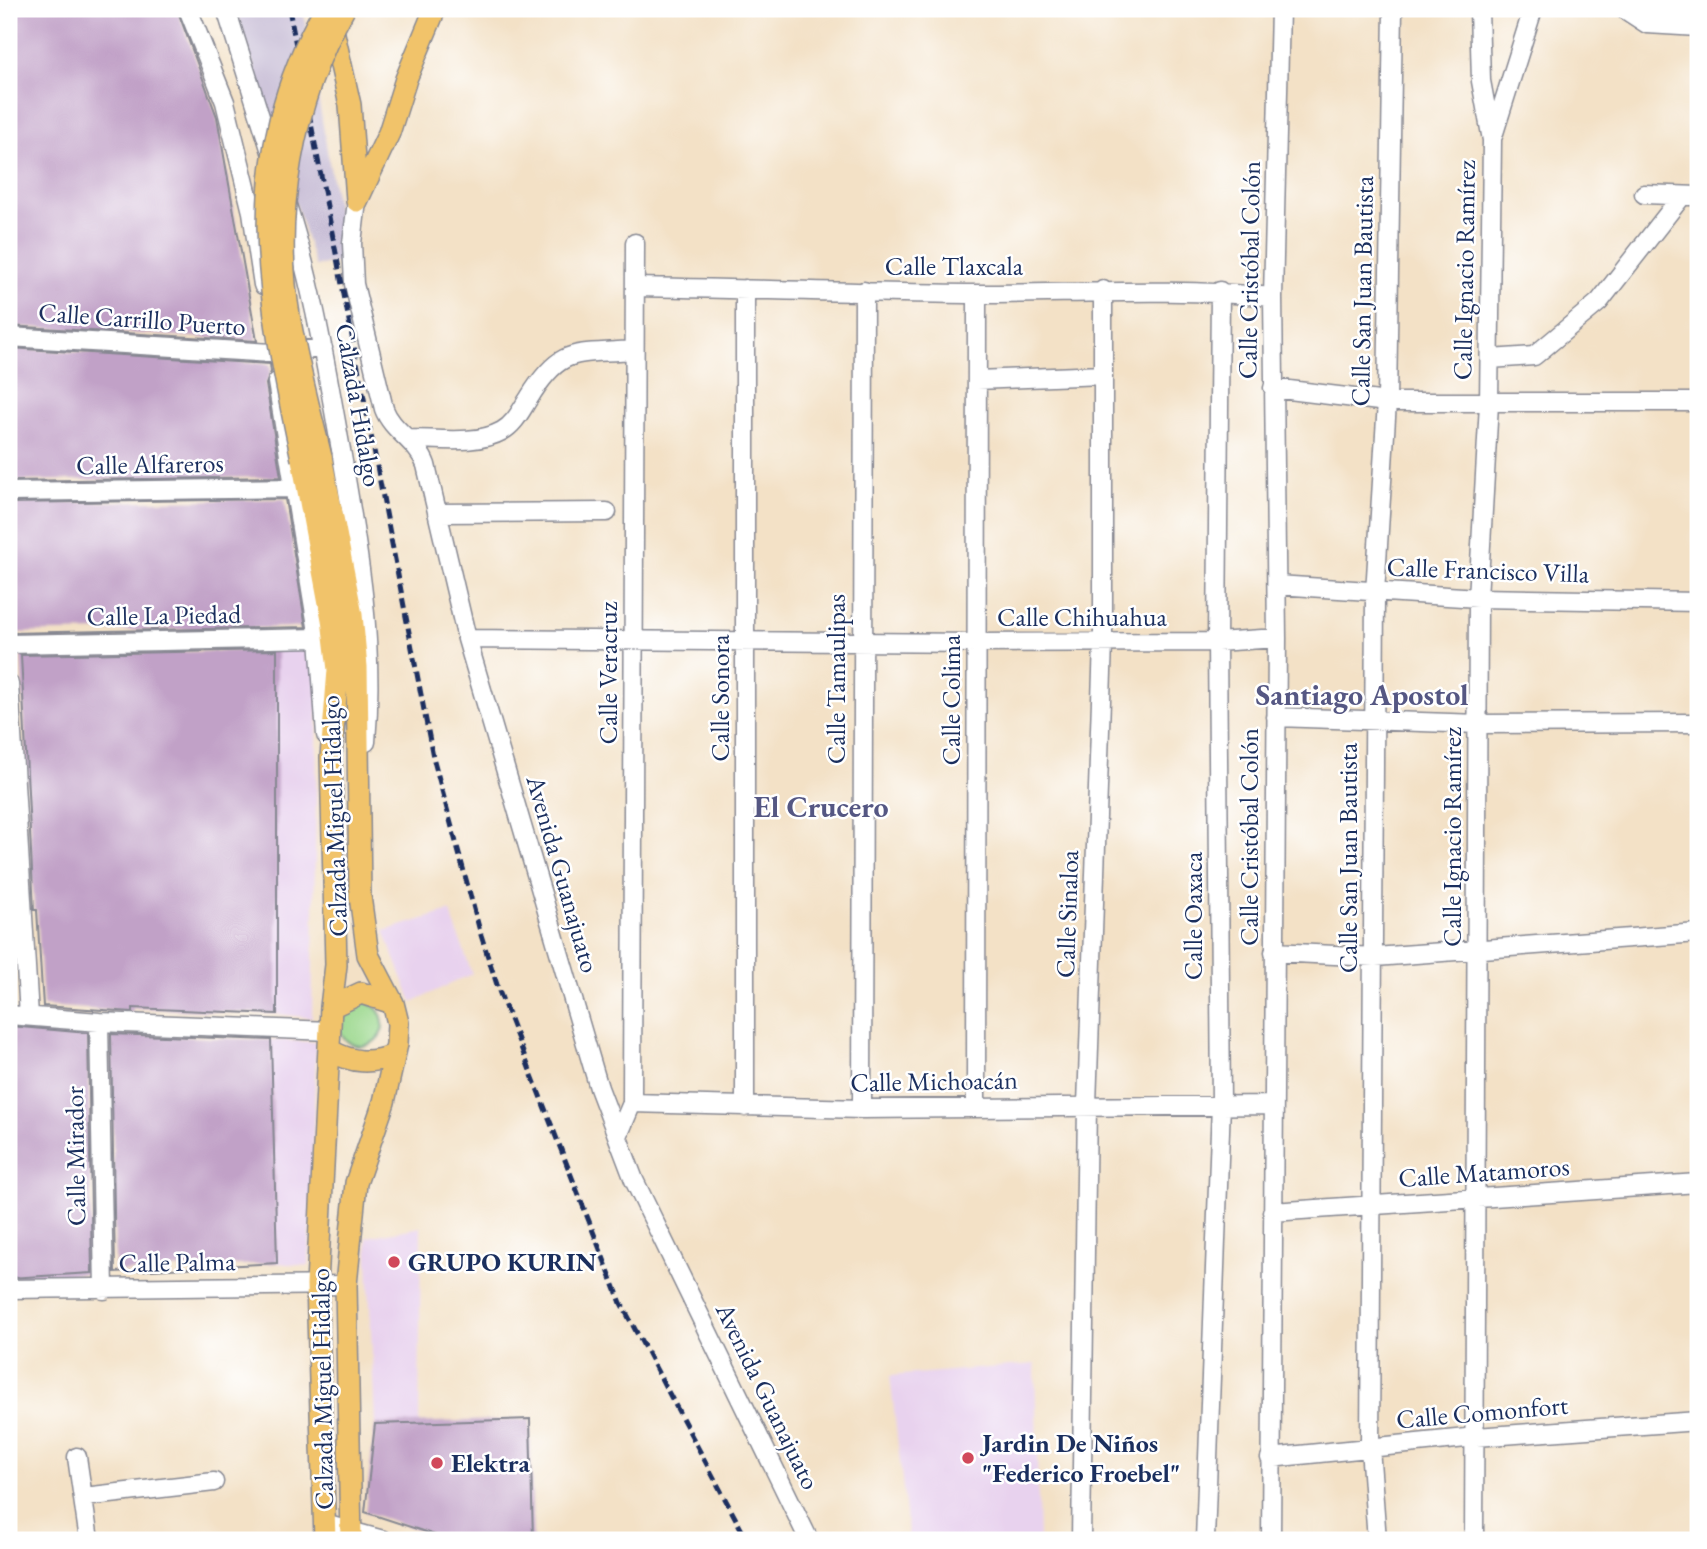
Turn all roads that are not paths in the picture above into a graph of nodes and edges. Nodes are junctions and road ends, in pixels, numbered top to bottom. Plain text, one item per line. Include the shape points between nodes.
1 (188, 9) edge
2 (226, 9) edge
3 (327, 9) edge
4 (344, 9) edge
5 (435, 9) edge
6 (1280, 9) edge
7 (1393, 9) edge
8 (1479, 9) edge
9 (1533, 9) edge
10 (1624, 9) edge
11 (1698, 27) edge
12 (252, 92) junction
13 (225, 102) junction
14 (1492, 140) junction
15 (1644, 194) dead end
16 (1690, 197) edge
17 (358, 201) junction
18 (635, 243) dead end
19 (260, 264) junction
20 (306, 264) junction
21 (635, 287) junction
22 (745, 289) junction
23 (1103, 290) junction
24 (864, 291) junction
25 (1220, 291) junction
26 (977, 294) junction
27 (1273, 297) junction
28 (9, 337) edge
29 (323, 348) junction
30 (634, 350) junction
31 (272, 353) junction
32 (1490, 359) junction
33 (1103, 375) junction
34 (977, 380) junction
35 (1273, 388) junction
36 (1387, 402) junction
37 (1698, 402) edge
38 (1489, 404) junction
39 (410, 439) junction
40 (311, 458) junction
41 (293, 488) junction
42 (9, 492) edge
43 (607, 512) dead end
44 (438, 513) junction
45 (1277, 585) junction
46 (1375, 593) junction
47 (1478, 598) junction
48 (1698, 602) edge
49 (319, 638) junction
50 (1277, 638) junction
51 (467, 639) junction
52 (634, 639) junction
53 (746, 642) junction
54 (862, 642) junction
55 (1217, 642) junction
56 (9, 643) edge
57 (978, 643) junction
58 (1103, 643) junction
59 (9, 684) edge
60 (1276, 717) junction
61 (1375, 719) junction
62 (1698, 723) edge
63 (1479, 724) junction
64 (331, 757) junction
65 (359, 822) junction
66 (15, 876) edge
67 (1698, 933) edge
68 (1479, 949) junction
69 (1275, 952) junction
70 (1374, 957) junction
71 (393, 1003) junction
72 (331, 1007) junction
73 (9, 1015) edge
74 (29, 1016) junction
75 (99, 1022) junction
76 (330, 1041) junction
77 (394, 1055) junction
78 (632, 1103) junction
79 (1221, 1104) junction
80 (1087, 1105) junction
81 (1274, 1105) junction
82 (745, 1107) junction
83 (976, 1107) junction
84 (862, 1109) junction
85 (618, 1136) junction
86 (1698, 1183) edge
87 (1477, 1200) junction
88 (1371, 1206) junction
89 (1272, 1212) junction
90 (317, 1286) junction
91 (346, 1286) junction
92 (9, 1289) edge
93 (104, 1290) junction
94 (1698, 1421) edge
95 (1476, 1437) junction
96 (1370, 1448) junction
97 (77, 1457) dead end
98 (1269, 1458) junction
99 (214, 1482) dead end
100 (84, 1497) junction
101 (325, 1532) edge
102 (351, 1536) edge
103 (89, 1540) edge
104 (383, 1540) edge
105 (809, 1540) edge
106 (1081, 1540) edge
107 (1205, 1540) edge
108 (1270, 1540) edge
109 (1377, 1540) edge
110 (1474, 1540) edge

1 - 13 street, Calzada Miguel Hidalgo
2 - 12 street, Calzada Hidalgo
3 - 17 main road via 350,105
3 - 40 main road, bridge via 298,64 282,111 268,198 270,294
4 - 40 main road, bridge via 312,78 287,191 283,251 289,319
5 - 17 main road
6 - 27 street, Calle Cristóbal Colón
7 - 36 street, Calle San Juan Bautista
8 - 14 street, Calle Ignacio Ramírez via 1480,81
9 - 14 street
10 - 11 street via 1647,24
12 - 13 street
12 - 20 street, Calzada Hidalgo
13 - 19 street, Calzada Miguel Hidalgo
14 - 32 street, Calle Ignacio Ramírez
15 - 16 street
16 - 32 street via 1599,302 1534,356
17 - 39 street, Avenida Guanajuato via 352,243 354,284 387,417
18 - 21 street, Calle Veracruz
19 - 20 street
19 - 31 street, Calzada Miguel Hidalgo
20 - 29 street, Calzada Hidalgo
21 - 22 street, Calle Tlaxcala
21 - 30 street, Calle Veracruz
22 - 24 street, Calle Tlaxcala
22 - 53 street, Calle Sonora
23 - 25 street, Calle Tlaxcala
23 - 26 street, Calle Tlaxcala
23 - 33 street, Calle Sinaloa
24 - 26 street, Calle Tlaxcala
24 - 54 street, Calle Tamaulipas
25 - 27 street, Calle Tlaxcala
25 - 55 street, Calle Oaxaca
26 - 34 street, Calle Colima
27 - 35 street, Calle Cristóbal Colón
28 - 31 street, Calle Carrillo Puerto
29 - 31 street, Calle Carrillo Puerto
29 - 65 street, Calzada Hidalgo via 362,570 369,655
30 - 39 street via 570,355 555,361 503,431 487,437
30 - 52 street, Calle Veracruz
31 - 41 street, Calzada Miguel Hidalgo
32 - 38 street, Calle Ignacio Ramírez
33 - 34 street
33 - 58 street, Calle Sinaloa
34 - 57 street, Calle Colima
35 - 36 street
35 - 45 street, Calle Cristóbal Colón
36 - 38 street
36 - 46 street, Calle San Juan Bautista
37 - 38 street
38 - 47 street, Calle Ignacio Ramírez
39 - 44 street, Avenida Guanajuato via 426,465
40 - 64 main road, Calzada Miguel Hidalgo via 338,670
40 - 65 main road, Calzada Miguel Hidalgo via 352,615
41 - 42 street, Calle Alfareros
41 - 49 street, Calzada Miguel Hidalgo
43 - 44 street
44 - 51 street, Avenida Guanajuato
45 - 46 street, Calle Francisco Villa
45 - 50 street, Calle Cristóbal Colón
46 - 47 street, Calle Francisco Villa
46 - 61 street, Calle San Juan Bautista
47 - 48 street, Calle Francisco Villa
47 - 63 street, Calle Ignacio Ramírez
49 - 56 street, Calle La Piedad
49 - 64 street, Calzada Miguel Hidalgo via 325,733
50 - 55 street, Calle Chihuahua
50 - 60 street, Calle Cristóbal Colón
51 - 52 street, Calle Chihuahua
51 - 85 street, Avenida Guanajuato via 599,1088
52 - 53 street, Calle Chihuahua
52 - 78 street, Calle Veracruz
53 - 54 street, Calle Chihuahua
53 - 82 street, Calle Sonora
54 - 57 street, Calle Chihuahua
54 - 84 street, Calle Tamaulipas
55 - 58 street, Calle Chihuahua
55 - 79 street, Calle Oaxaca
57 - 58 street, Calle Chihuahua
57 - 83 street, Calle Colima
58 - 80 street, Calle Sinaloa
59 - 66 street
60 - 61 street
60 - 69 street, Calle Cristóbal Colón
61 - 63 street
61 - 70 street, Calle San Juan Bautista
62 - 63 street
63 - 68 street, Calle Ignacio Ramírez
64 - 72 main road, Calzada Miguel Hidalgo via 336,965
65 - 71 main road, Calzada Miguel Hidalgo via 360,895 368,955
66 - 74 street
67 - 68 street
68 - 70 street
68 - 87 street, Calle Ignacio Ramírez
69 - 70 street
69 - 81 street, Calle Cristóbal Colón
70 - 88 street, Calle San Juan Bautista
71 - 72 main road via 361,993
71 - 77 main road, Calzada Miguel Hidalgo via 398,1023
72 - 76 main road, Calzada Miguel Hidalgo
73 - 74 street
74 - 75 street
75 - 76 street
75 - 93 street, Calle Mirador
76 - 77 main road via 345,1059 362,1063
76 - 90 main road, Calzada Miguel Hidalgo
77 - 91 main road, Calzada Miguel Hidalgo via 384,1102 356,1182
78 - 82 street, Calle Michoacán
78 - 85 street
79 - 80 street, Calle Michoacán
79 - 81 street, Calle Michoacán
79 - 107 street, Calle Oaxaca
80 - 83 street, Calle Michoacán
80 - 106 street, Calle Sinaloa
81 - 89 street, Calle Cristóbal Colón
82 - 84 street, Calle Michoacán
83 - 84 street, Calle Michoacán
85 - 105 street, Avenida Guanajuato via 634,1180
86 - 87 street, Calle Matamoros
87 - 88 street, Calle Matamoros
87 - 95 street, Calle Ignacio Ramírez
88 - 89 street, Calle Matamoros
88 - 96 street, Calle San Juan Bautista
89 - 98 street, Calle Cristóbal Colón
90 - 91 street, Calle Palma
90 - 93 street, Calle Palma
90 - 101 main road, Calzada Miguel Hidalgo
91 - 102 main road, Calzada Miguel Hidalgo
92 - 93 street, Calle Palma
94 - 95 street, Calle Comonfort
95 - 96 street, Calle Comonfort
95 - 110 street, Calle Ignacio Ramírez
96 - 98 street, Calle Comonfort
96 - 109 street, Calle San Juan Bautista
97 - 100 street
98 - 108 street, Calle Cristóbal Colón
99 - 100 street
100 - 103 street
101 - 102 street
102 - 104 street

